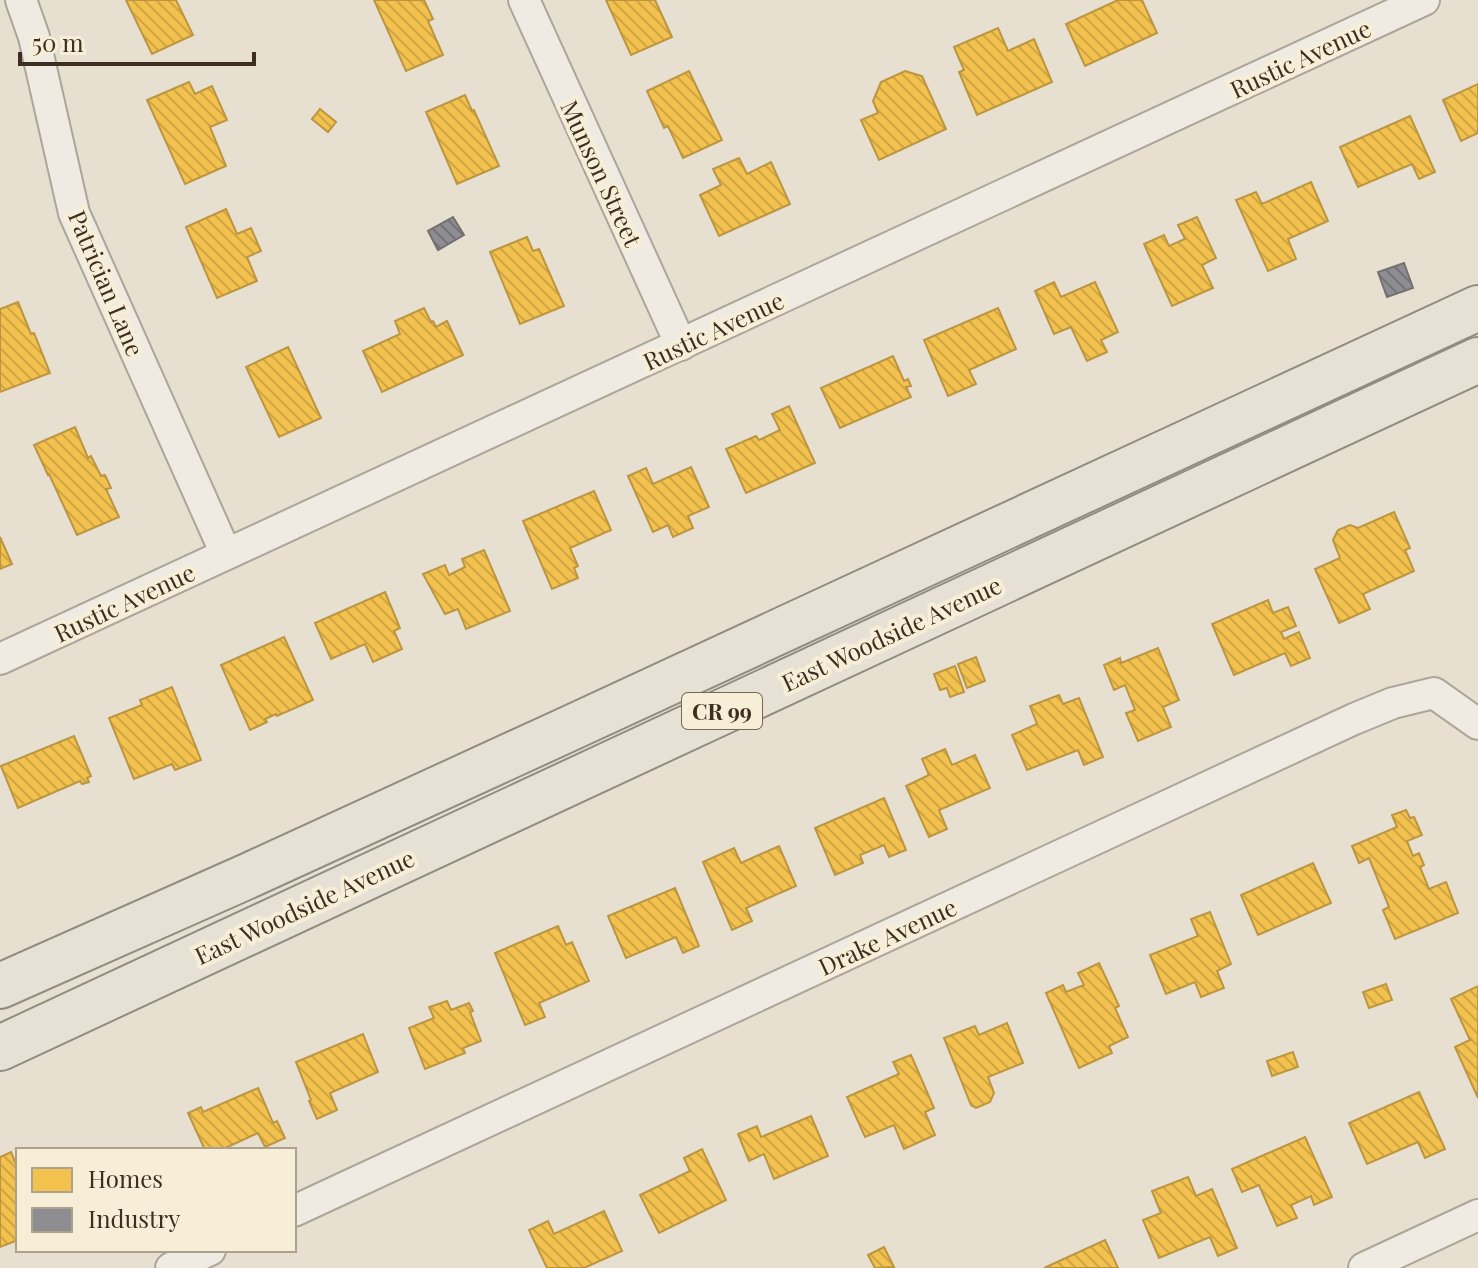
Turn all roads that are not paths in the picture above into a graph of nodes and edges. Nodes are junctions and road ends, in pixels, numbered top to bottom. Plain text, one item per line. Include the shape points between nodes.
1 (21, 0) edge
2 (524, 0) edge
3 (1424, 0) edge
4 (1478, 308) edge
5 (681, 345) junction
6 (1478, 360) edge
7 (226, 554) junction
8 (0, 659) edge
9 (1478, 724) edge
10 (0, 986) edge
11 (0, 1048) edge
12 (296, 1210) edge
13 (1478, 1215) edge
14 (206, 1252) edge
15 (171, 1268) edge
16 (1364, 1268) edge

1 - 7 street, Patrician Lane via 74,213
2 - 5 street, Munson Street
3 - 5 street, Rustic Avenue
4 - 10 main road, East Woodside Avenue / CR 99 via 579,725
5 - 7 street, Rustic Avenue
6 - 11 main road, East Woodside Avenue / CR 99
7 - 8 street, Rustic Avenue
9 - 12 street, Drake Avenue via 1434,693 1354,719
13 - 16 street
14 - 15 street

